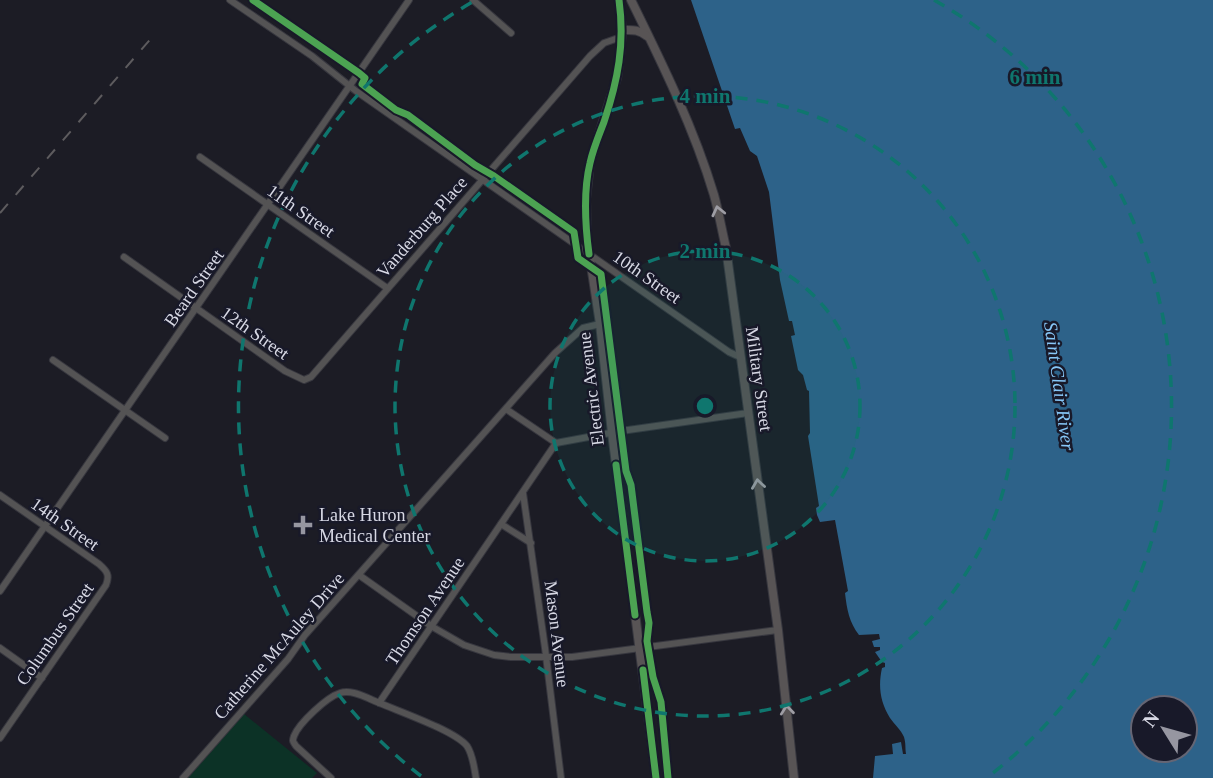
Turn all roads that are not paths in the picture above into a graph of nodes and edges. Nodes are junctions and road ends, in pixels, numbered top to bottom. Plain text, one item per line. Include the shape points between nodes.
1 (230, 0) edge
2 (409, 0) edge
3 (472, 0) edge
4 (619, 0) edge
5 (631, 0) edge
6 (511, 33) dead end
7 (621, 34) junction
8 (649, 38) junction
9 (350, 85) junction
10 (200, 157) dead end
11 (482, 179) junction
12 (268, 205) junction
13 (589, 253) junction
14 (124, 257) dead end
15 (387, 289) junction
16 (197, 308) junction
17 (600, 324) junction
18 (740, 358) junction
19 (53, 360) dead end
20 (304, 380) joint
21 (506, 409) junction
22 (125, 411) junction
23 (748, 413) junction
24 (612, 433) junction
25 (165, 438) dead end
26 (556, 443) junction
27 (523, 493) junction
28 (0, 495) edge
29 (502, 524) junction
30 (45, 527) junction
31 (531, 543) junction
32 (359, 575) junction
33 (108, 580) joint
34 (0, 591) edge
35 (431, 626) junction
36 (778, 630) junction
37 (640, 647) junction
38 (0, 648) edge
39 (546, 656) junction
40 (42, 678) junction
41 (379, 703) junction
42 (0, 738) edge
43 (183, 778) edge
44 (331, 778) edge
45 (476, 778) edge
46 (561, 778) edge
47 (656, 778) edge
48 (794, 778) edge

1 - 9 street, 10th Street
2 - 9 street, Beard Street
3 - 6 street
4 - 7 main road, Electric Avenue
5 - 8 main road, Military Street
7 - 8 main road via 635,29
7 - 11 street, Vanderburg Place via 599,47
7 - 13 main road, Electric Avenue via 617,78 587,181
18 -> 8 main road, Military Street via 726,248 714,196
9 - 11 street, 10th Street
9 - 12 street, Beard Street
10 - 12 street, 11th Street
11 - 13 street, 10th Street
11 - 15 street, Vanderburg Place
12 - 15 street, 11th Street
12 - 16 street, Beard Street
13 - 17 main road, Electric Avenue
13 - 18 street, 10th Street
14 - 16 street, 12th Street
15 - 20 street, Vanderburg Place via 318,370
16 - 20 street, 12th Street
16 - 22 street, Beard Street
17 - 21 street, Catherine McAuley Drive via 583,328
17 - 24 main road, Electric Avenue
18 - 23 main road, Military Street
19 - 22 street
21 - 26 street
21 - 32 street, Catherine McAuley Drive
22 - 25 street
22 - 30 street, Beard Street
23 - 24 street
36 -> 23 main road, Military Street
24 - 26 street
24 - 37 main road, Electric Avenue
26 - 27 street, Thomson Avenue
27 - 29 street, Thomson Avenue
27 - 31 street, Mason Avenue
28 - 30 street, 14th Street
29 - 31 street
29 - 35 street, Thomson Avenue
30 - 33 street, 14th Street via 106,570
30 - 34 street, Beard Street
31 - 39 street, Mason Avenue
32 - 35 street
32 - 43 street, Catherine McAuley Drive
33 - 40 street, Columbus Street
35 - 39 street via 494,655
35 - 41 street, Thomson Avenue
36 - 37 street
48 -> 36 main road, Military Street
37 - 39 street
37 - 47 main road, Electric Avenue
38 - 40 street
39 - 46 street, Mason Avenue
40 - 42 street, Columbus Street
41 - 44 street via 342,692 321,705 295,734 296,747
41 - 45 street via 459,739 470,752

